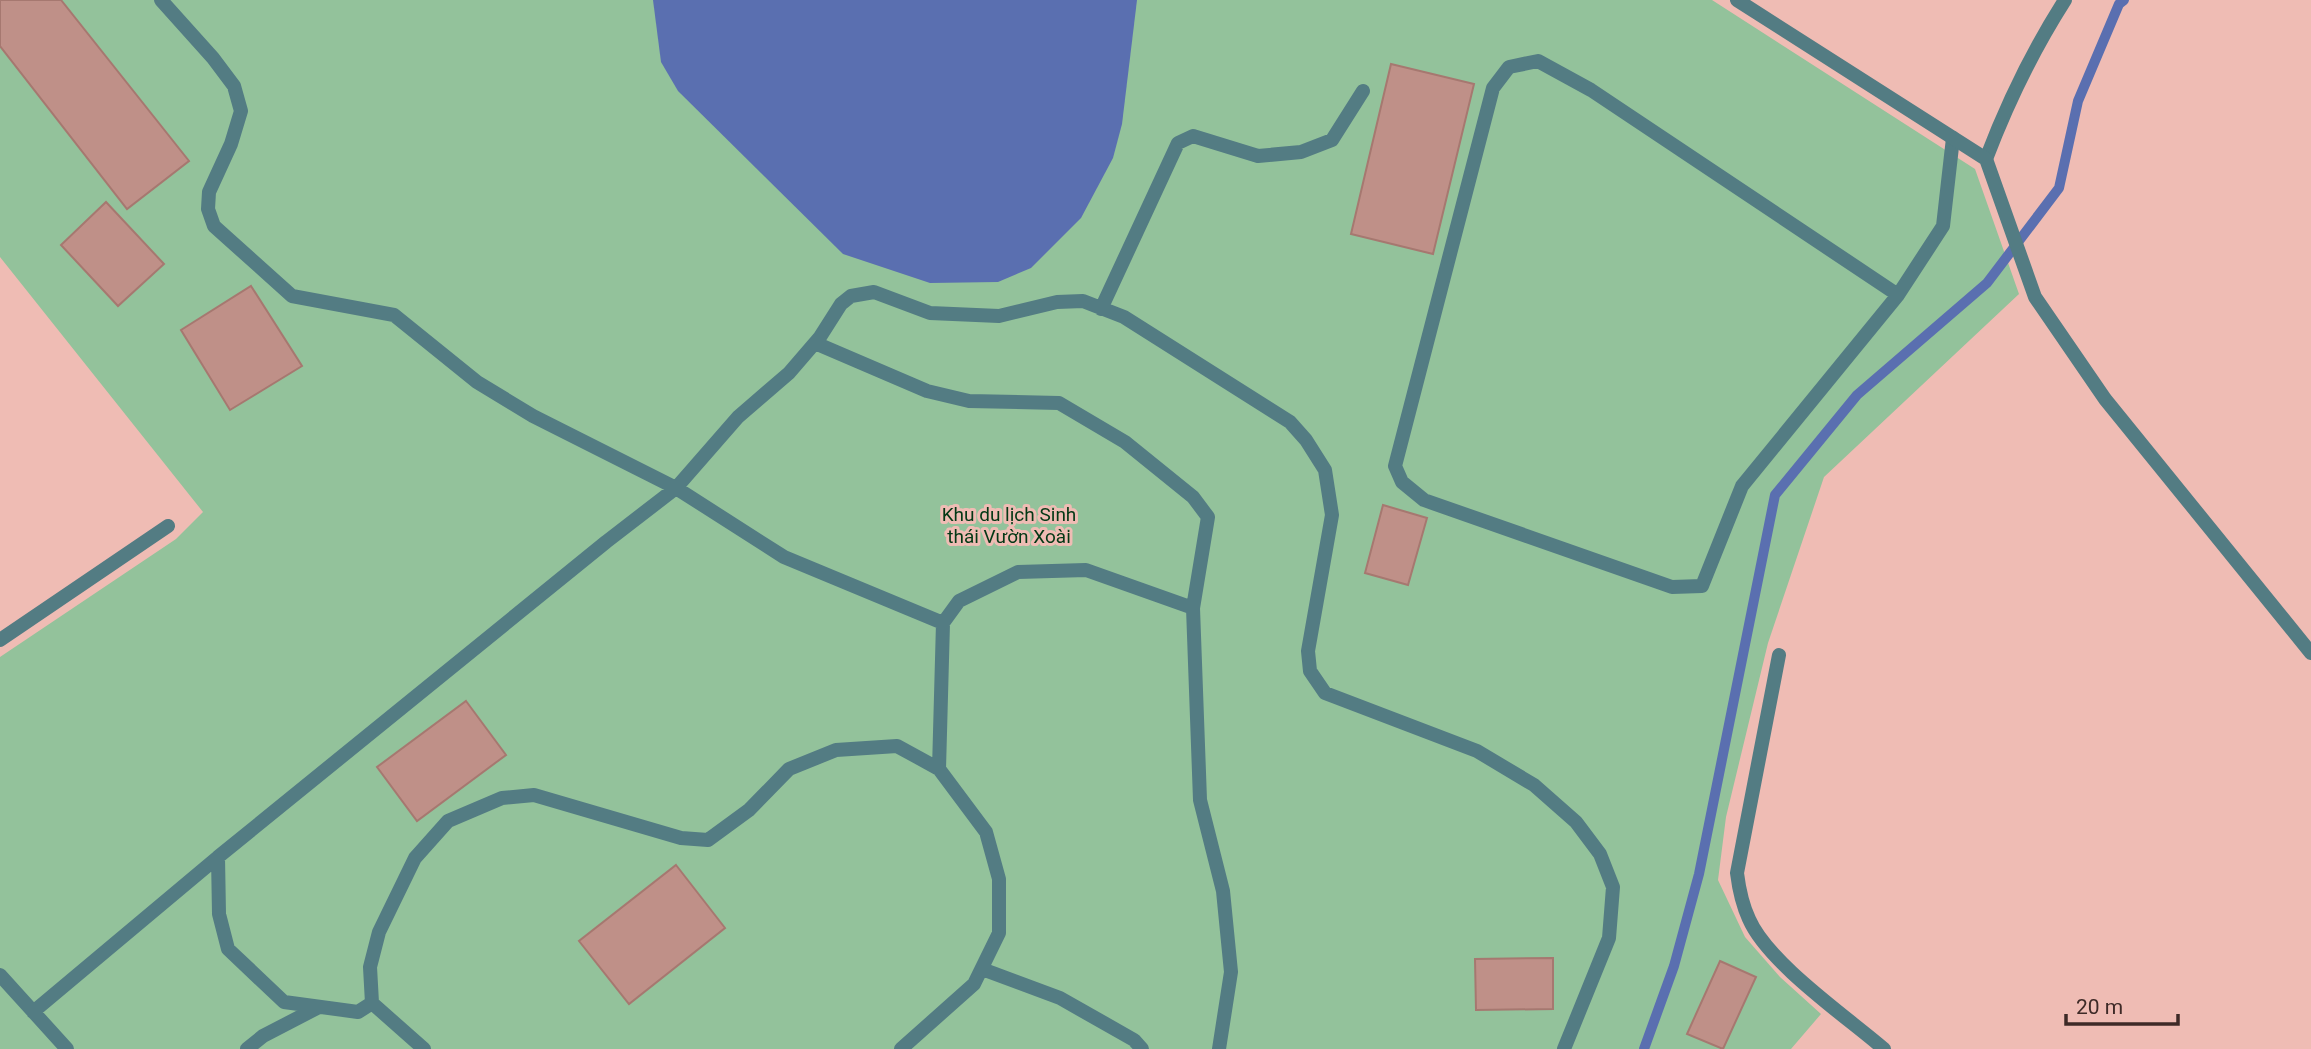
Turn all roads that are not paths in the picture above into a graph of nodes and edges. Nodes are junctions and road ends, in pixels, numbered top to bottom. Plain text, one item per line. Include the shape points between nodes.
1 (161, 0) edge
2 (1737, 0) edge
3 (2065, 0) edge
4 (1363, 91) dead end
5 (1953, 138) junction
6 (1986, 159) junction
7 (1898, 295) junction
8 (1101, 309) junction
9 (815, 344) junction
10 (676, 488) junction
11 (168, 526) dead end
12 (1194, 608) junction
13 (943, 623) junction
14 (0, 640) edge
15 (2311, 653) edge
16 (1779, 655) dead end
17 (939, 769) junction
18 (218, 858) junction
19 (982, 969) junction
20 (0, 975) edge
21 (372, 1003) junction
22 (317, 1008) junction
23 (33, 1012) junction
24 (67, 1049) edge
25 (247, 1049) edge
26 (424, 1049) edge
27 (901, 1049) edge
28 (1142, 1049) edge
29 (1219, 1049) edge
30 (1564, 1049) edge
31 (1884, 1049) edge

1 - 10 street via 214,58 234,86 241,111 209,192 214,226 292,296 394,315 477,382 533,416
2 - 5 street
3 - 6 street via 2005,109
4 - 8 street via 1332,139 1301,152 1258,156 1194,136 1178,144
5 - 6 street
5 - 7 street via 1943,226
6 - 15 street via 2035,297 2105,399
7 - 7 street via 1742,486 1702,586 1672,587 1424,500 1402,482 1395,466 1493,88 1509,67 1538,61 1591,90
8 - 9 street via 1083,302 1057,302 999,316 930,313 874,292 851,296 841,304
8 - 30 street via 1124,317 1290,422 1325,470 1332,515 1308,651 1310,671 1325,693 1477,751 1534,785 1576,822 1600,854 1613,887 1609,938
9 - 10 street via 738,417
9 - 12 street via 926,391 969,401 1059,403 1125,442 1194,497 1208,517
10 - 13 street via 784,557
10 - 18 street
11 - 14 street
12 - 13 street via 1086,570 1018,572 959,601
12 - 29 street via 1200,800 1223,891 1231,972
13 - 17 street
16 - 31 street via 1737,873 1741,898 1749,922 1793,973
17 - 19 street via 986,832 999,880 999,933
17 - 21 street via 897,746 836,750 789,769 749,810 708,840 681,838 534,795 502,798 448,821 415,858 379,932 370,967
18 - 22 street via 219,914 228,949 284,1002
18 - 23 street
19 - 27 street via 974,984
19 - 28 street via 1060,998
20 - 23 street
21 - 22 street via 358,1012
21 - 26 street
22 - 25 street
23 - 24 street

